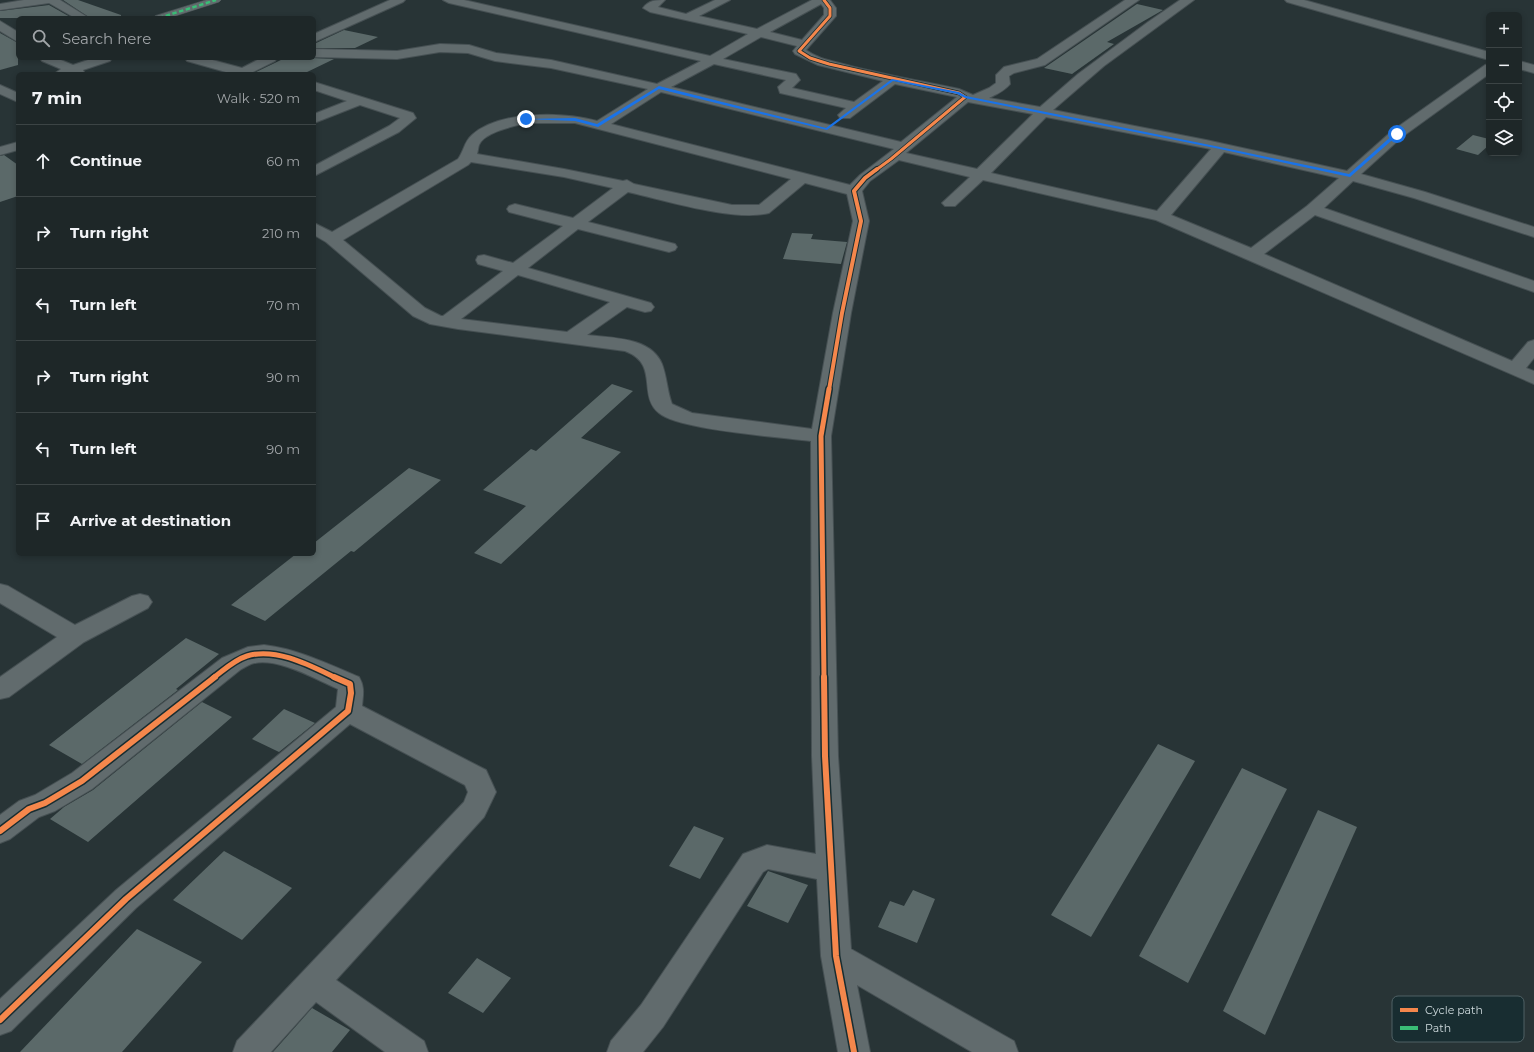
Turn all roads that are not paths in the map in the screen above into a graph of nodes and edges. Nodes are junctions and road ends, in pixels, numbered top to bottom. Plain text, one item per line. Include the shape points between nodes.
1 (46, 0) edge
2 (52, 0) edge
3 (216, 0) edge
4 (399, 0) edge
5 (450, 0) edge
6 (659, 0) edge
7 (724, 0) edge
8 (823, 0) edge
9 (1133, 0) edge
10 (1188, 0) edge
11 (1291, 0) edge
12 (0, 7) edge
13 (80, 16) edge
14 (165, 16) edge
15 (688, 17) junction
16 (0, 25) edge
17 (759, 33) junction
18 (1084, 33) junction
19 (1099, 36) dead end
20 (16, 37) edge
21 (316, 37) edge
22 (1113, 39) dead end
23 (1128, 42) junction
24 (804, 44) junction
25 (316, 53) edge
26 (1486, 55) edge
27 (49, 60) edge
28 (101, 60) edge
29 (198, 60) edge
30 (268, 60) edge
31 (712, 60) junction
32 (1522, 66) edge
33 (1534, 69) edge
34 (1486, 70) edge
35 (69, 72) edge
36 (73, 72) edge
37 (241, 72) edge
38 (247, 72) edge
39 (892, 80) junction
40 (316, 86) edge
41 (16, 87) edge
42 (659, 88) junction
43 (1, 91) edge
44 (16, 97) edge
45 (970, 98) junction
46 (359, 101) junction
47 (856, 106) junction
48 (1043, 113) junction
49 (316, 118) edge
50 (598, 126) junction
51 (827, 129) junction
52 (16, 147) edge
53 (1220, 148) junction
54 (900, 151) junction
55 (0, 152) edge
56 (468, 157) junction
57 (316, 171) edge
58 (983, 174) junction
59 (1350, 176) junction
60 (802, 178) junction
61 (627, 186) junction
62 (854, 191) junction
63 (950, 203) dead end
64 (515, 209) dead end
65 (1313, 209) junction
66 (1161, 217) junction
67 (576, 224) junction
68 (316, 229) edge
69 (1534, 232) edge
70 (332, 239) junction
71 (669, 247) dead end
72 (1254, 255) junction
73 (484, 260) dead end
74 (516, 269) junction
75 (1534, 287) edge
76 (624, 301) junction
77 (645, 307) dead end
78 (446, 322) junction
79 (570, 338) junction
80 (1534, 346) edge
81 (1515, 369) junction
82 (1534, 378) edge
83 (821, 436) junction
84 (0, 592) edge
85 (140, 602) dead end
86 (75, 636) junction
87 (0, 690) edge
88 (348, 711) junction
89 (0, 831) edge
90 (831, 869) junction
91 (836, 956) junction
92 (313, 982) junction
93 (0, 1020) edge
94 (249, 1052) edge
95 (412, 1052) edge
96 (623, 1052) edge
97 (854, 1052) edge
98 (1002, 1052) edge

1 - 12 street
2 - 13 street
3 - 14 street
4 - 21 street
5 - 31 street
6 - 15 street via 649,8
7 - 15 street
8 - 17 street
8 - 24 street via 830,8 830,16
9 - 18 street
10 - 23 street
11 - 26 street
15 - 17 street
16 - 20 street
17 - 24 street
17 - 31 street
18 - 19 street
18 - 45 street via 1041,62 1009,70 1002,75 1003,84 994,91
22 - 23 street
23 - 48 street
24 - 39 street via 799,51 805,56
25 - 42 street via 397,55 453,47 495,57 551,64
27 - 35 street
28 - 36 street
29 - 37 street
30 - 38 street
31 - 42 street
31 - 47 street via 791,77 794,80 785,87 785,90
32 - 33 street
34 - 59 street via 1397,134
39 - 45 street via 959,93
39 - 47 street
40 - 46 street
41 - 43 street
42 - 50 street
42 - 51 street
43 - 44 street
45 - 48 street
45 - 54 street
46 - 49 street
46 - 57 street via 408,118 394,129
47 - 51 street
48 - 53 street
48 - 58 street
50 - 56 street via 575,119 526,119 510,122 495,127 477,138
50 - 60 street
51 - 54 street
52 - 55 street
53 - 59 street
53 - 66 street
54 - 58 street
54 - 62 street via 861,180
56 - 61 street
56 - 70 street
58 - 63 street
58 - 66 street
59 - 65 street
59 - 69 street via 1444,202
60 - 61 street via 763,210 732,210
60 - 62 street
61 - 67 street
62 - 83 street via 861,221
64 - 67 street
65 - 72 street
65 - 75 street
66 - 72 street
67 - 71 street
67 - 74 street
68 - 70 street
70 - 78 street via 419,312
72 - 81 street
73 - 74 street
74 - 76 street
74 - 78 street
76 - 77 street
76 - 79 street
78 - 79 street
79 - 83 street via 619,344 642,350 651,358 661,402 674,414
80 - 81 street
81 - 82 street
83 - 90 street via 825,756
84 - 86 street
85 - 86 street
86 - 87 street
88 - 89 street via 350,684 293,660 271,654 249,655 231,664 82,781 45,803 29,809
88 - 92 street via 476,778 482,792 474,809
88 - 93 street via 126,899
90 - 91 street
90 - 96 street via 767,857 754,862 652,1016
91 - 97 street
91 - 98 street
92 - 94 street
92 - 95 street

